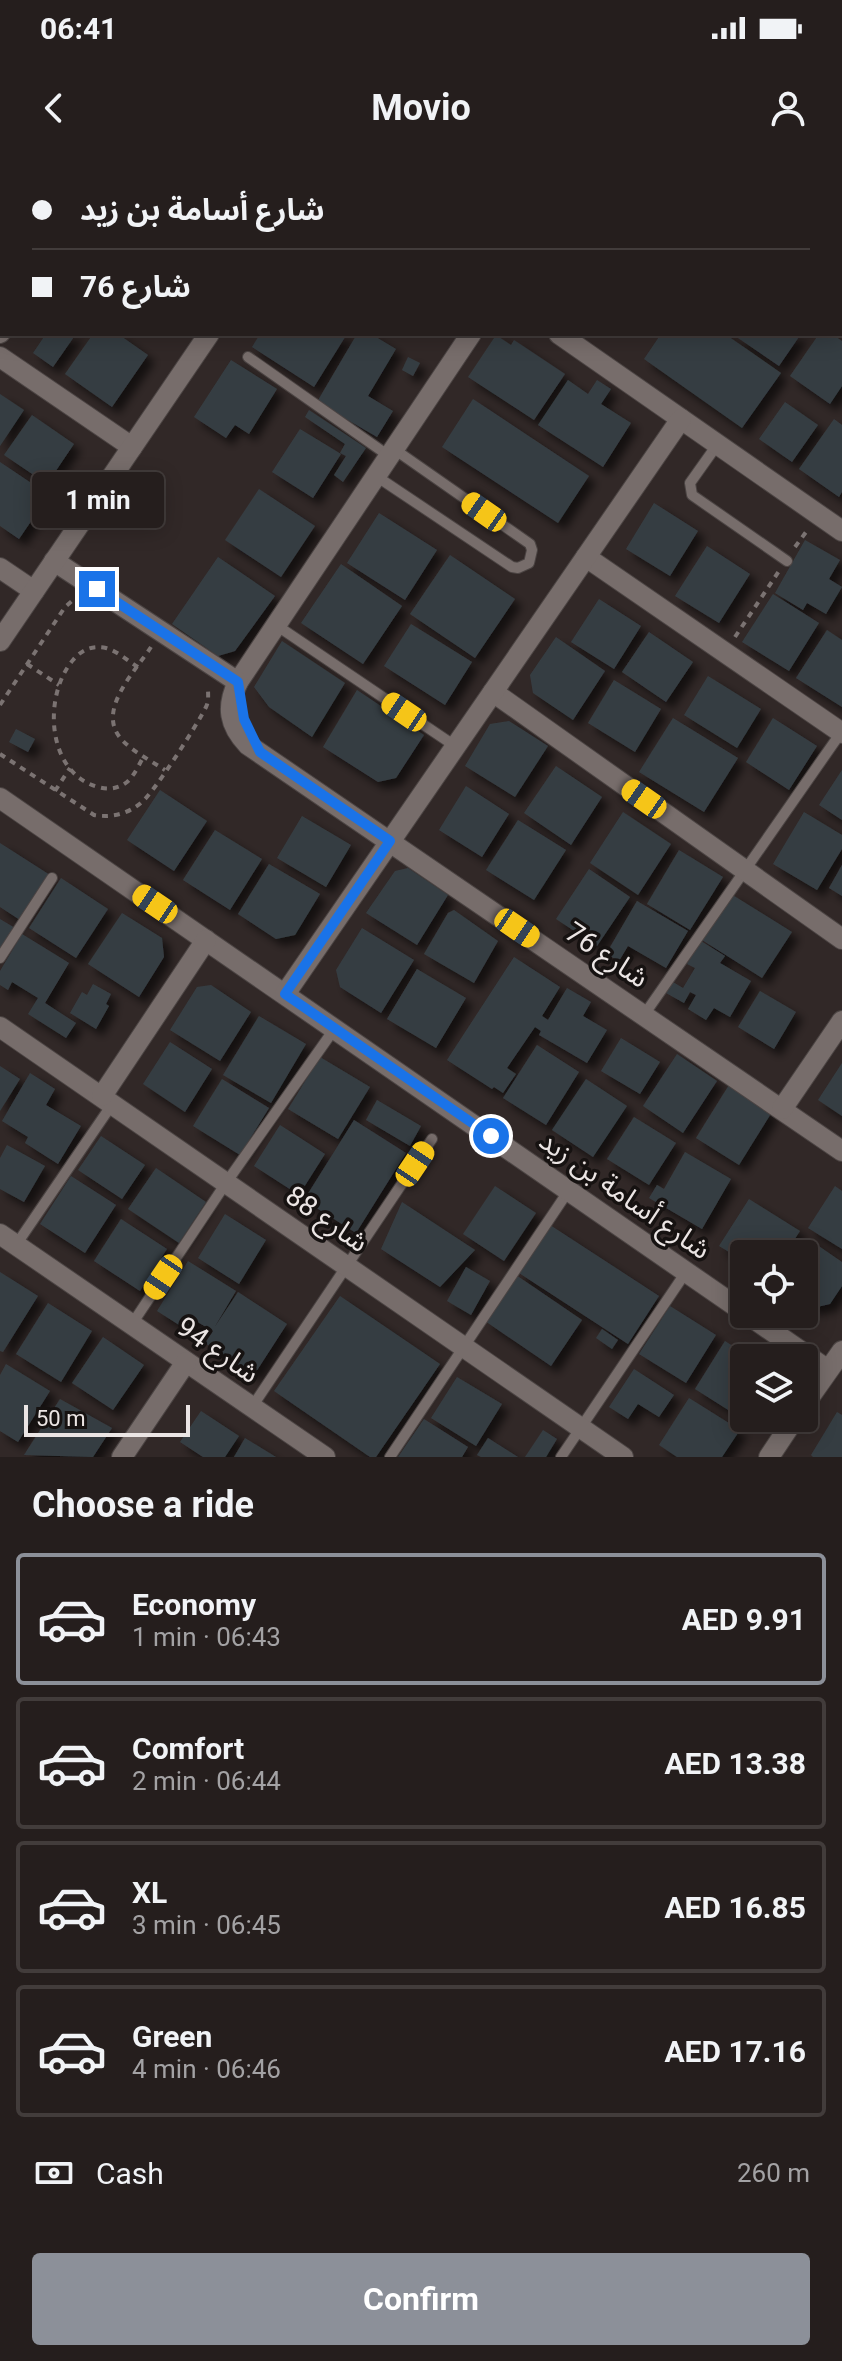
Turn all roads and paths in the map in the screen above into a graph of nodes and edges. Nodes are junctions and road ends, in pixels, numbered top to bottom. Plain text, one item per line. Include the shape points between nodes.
1 (208, 336) edge
2 (470, 336) edge
3 (562, 336) edge
4 (0, 357) edge
5 (248, 357) dead end
6 (681, 419) junction
7 (717, 445) junction
8 (132, 447) junction
9 (392, 453) junction
10 (376, 476) junction
11 (818, 514) junction
12 (842, 531) edge
13 (586, 557) junction
14 (54, 561) junction
15 (787, 561) junction
16 (0, 568) edge
17 (34, 591) junction
18 (78, 598) dead end
19 (276, 625) junction
20 (141, 637) dead end
21 (0, 641) edge
22 (725, 652) junction
23 (27, 664) junction
24 (138, 667) junction
25 (205, 682) dead end
26 (238, 682) junction
27 (59, 685) junction
28 (493, 692) junction
29 (0, 705) edge
30 (842, 732) edge
31 (455, 746) junction
32 (0, 754) edge
33 (144, 756) junction
34 (70, 768) junction
35 (165, 770) junction
36 (55, 791) junction
37 (0, 798) edge
38 (390, 841) junction
39 (745, 870) junction
40 (52, 878) dead end
41 (842, 939) edge
42 (206, 940) junction
43 (0, 958) edge
44 (285, 994) junction
45 (644, 1015) junction
46 (842, 1021) edge
47 (0, 1027) edge
48 (335, 1028) junction
49 (108, 1099) junction
50 (782, 1109) junction
51 (432, 1139) dead end
52 (842, 1151) edge
53 (226, 1183) junction
54 (569, 1190) junction
55 (8, 1240) edge
56 (346, 1267) junction
57 (686, 1272) junction
58 (730, 1302) edge
59 (132, 1324) junction
60 (768, 1328) edge
61 (464, 1347) junction
62 (842, 1351) edge
63 (186, 1362) junction
64 (828, 1370) junction
65 (818, 1385) edge
66 (252, 1407) junction
67 (580, 1428) junction
68 (786, 1432) edge
69 (122, 1457) edge
70 (325, 1457) edge
71 (390, 1457) edge
72 (561, 1457) edge
73 (623, 1457) edge
74 (769, 1457) edge

1 - 8 street
2 - 9 street
3 - 6 street
4 - 8 street
5 - 9 lane
6 - 7 street
6 - 13 street
7 - 11 street
7 - 15 lane via 690,483 692,495
8 - 14 street
9 - 10 street
9 - 10 lane via 530,544 529,563 512,567
10 - 19 street
11 - 12 street
11 - 15 path
13 - 22 street
13 - 28 street
14 - 17 street
14 - 26 street
15 - 22 path
16 - 17 street
17 - 21 street
18 - 23 path via 69,602
19 - 26 street
19 - 31 lane
20 - 24 path via 153,645
22 - 30 street
23 - 27 path
23 - 29 path
24 - 27 path via 103,647 87,649 68,665
24 - 33 path via 116,700 112,721 119,737
25 - 35 path via 205,708
26 - 38 street, شارع 76 via 244,719 260,752
27 - 34 path via 53,721
28 - 31 street
28 - 39 street
30 - 39 lane
31 - 38 street
32 - 36 path
33 - 34 path via 131,779 109,789 90,784
33 - 35 path
34 - 36 path
35 - 36 path via 140,804 107,817 94,815
37 - 42 street, شارع أسامة بن زيد
38 - 44 street
38 - 45 street, شارع 76
39 - 41 street
39 - 45 lane
40 - 43 lane
42 - 44 street, شارع أسامة بن زيد
42 - 49 street
44 - 48 street, شارع أسامة بن زيد
45 - 50 street, شارع 76
46 - 50 street
47 - 49 street, شارع 88
48 - 53 lane
48 - 54 street, شارع أسامة بن زيد
49 - 53 street, شارع 88
49 - 55 lane
50 - 52 street, شارع 76
51 - 56 lane
53 - 56 street, شارع 88
53 - 59 lane
54 - 57 street, شارع أسامة بن زيد
54 - 61 lane
55 - 59 street, شارع 94
56 - 61 street, شارع 88
56 - 66 lane
57 - 58 street, شارع أسامة بن زيد
57 - 67 lane
59 - 63 street, شارع 94
60 - 64 street, شارع أسامة بن زيد
61 - 67 street, شارع 88
61 - 71 lane
62 - 64 street
63 - 66 street, شارع 94
63 - 69 street
64 - 65 street
66 - 70 street, شارع 94
67 - 72 lane
67 - 73 street, شارع 88
68 - 74 street

